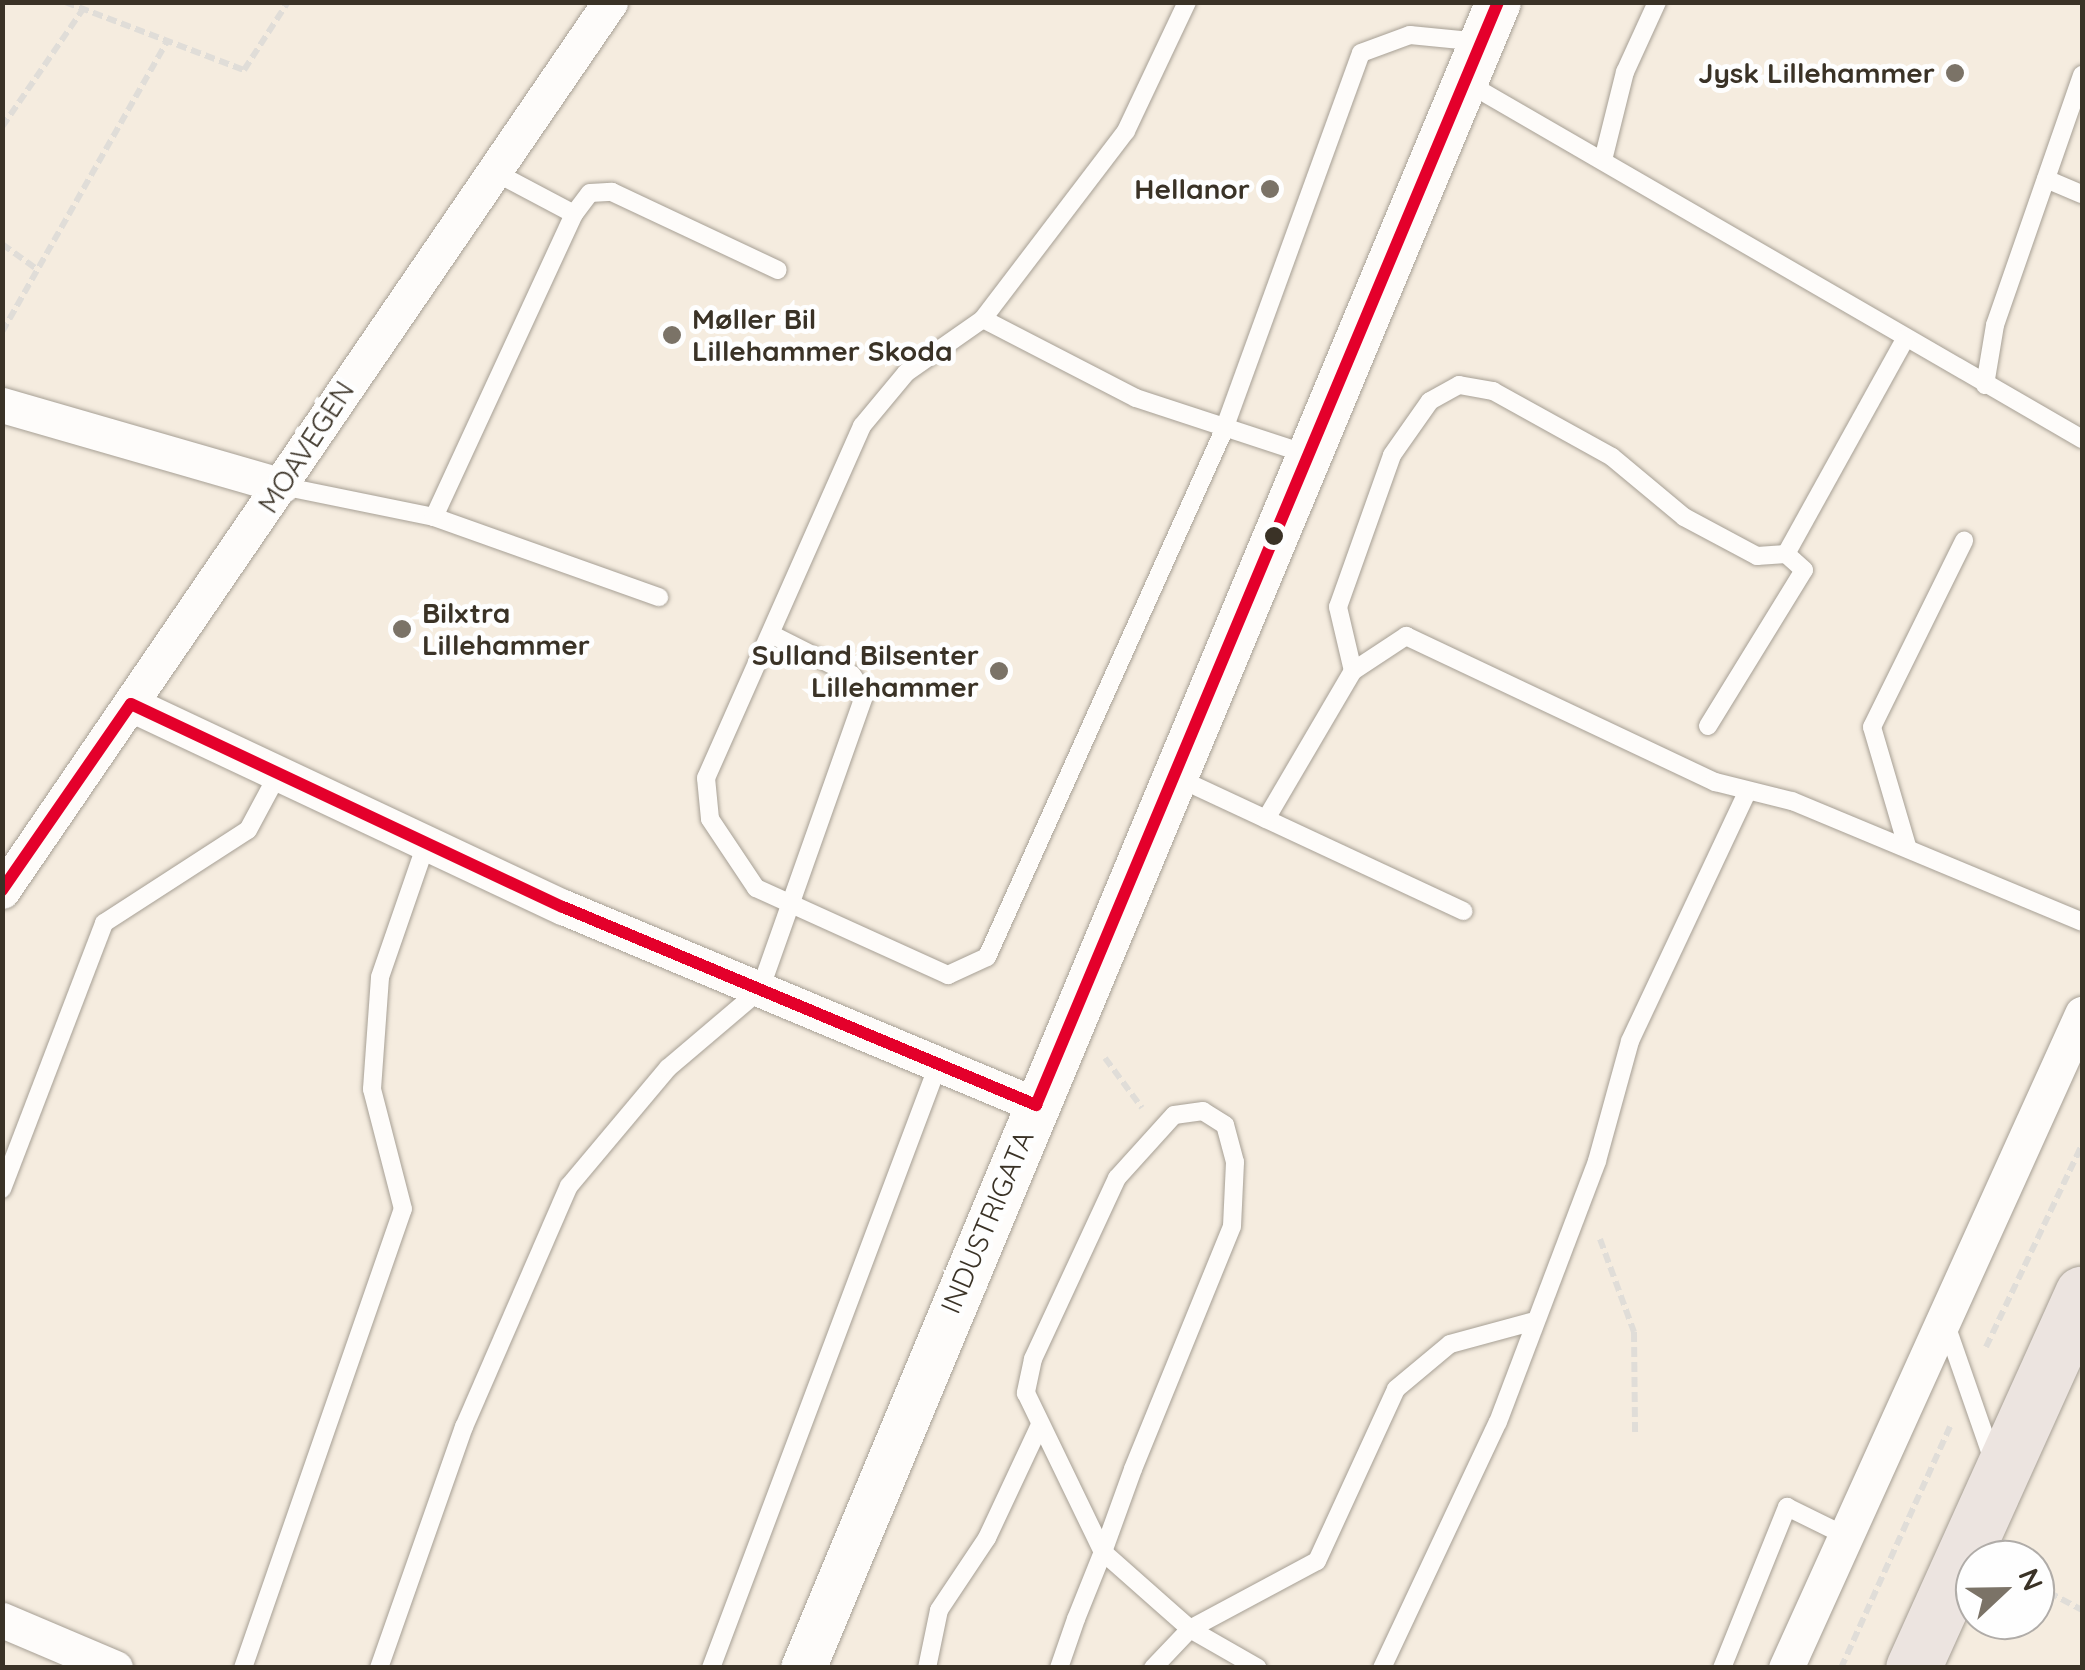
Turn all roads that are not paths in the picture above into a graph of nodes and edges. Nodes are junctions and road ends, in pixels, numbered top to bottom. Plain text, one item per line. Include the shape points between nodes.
1 (610, 2) edge
2 (1188, 2) edge
3 (1656, 2) edge
4 (1481, 42) edge
5 (2082, 75) edge
6 (1604, 156) junction
7 (491, 170) junction
8 (2046, 179) junction
9 (2082, 194) edge
10 (574, 214) junction
11 (778, 270) dead end
12 (983, 319) junction
13 (1905, 339) junction
14 (1985, 385) junction
15 (2, 405) edge
16 (1223, 432) junction
17 (2082, 439) edge
18 (1313, 456) junction
19 (282, 486) junction
20 (434, 517) junction
21 (1964, 541) dead end
22 (1786, 554) junction
23 (659, 597) dead end
24 (771, 634) junction
25 (1353, 671) junction
26 (131, 704) junction
27 (1708, 726) dead end
28 (277, 776) junction
29 (1178, 778) junction
30 (1746, 795) junction
31 (1266, 819) junction
32 (426, 844) junction
33 (1907, 846) junction
34 (7, 874) edge
35 (786, 902) junction
36 (1463, 911) dead end
37 (2082, 922) edge
38 (760, 990) junction
39 (2082, 1014) edge
40 (938, 1065) junction
41 (1036, 1105) junction
42 (2, 1189) edge
43 (2082, 1294) edge
44 (1942, 1312) junction
45 (1531, 1322) junction
46 (1038, 1427) junction
47 (2000, 1478) junction
48 (1844, 1536) junction
49 (1103, 1552) junction
50 (2, 1620) edge
51 (1190, 1629) junction
52 (49, 1656) edge
53 (115, 1668) edge
54 (243, 1668) edge
55 (379, 1668) edge
56 (711, 1668) edge
57 (803, 1668) edge
58 (926, 1668) edge
59 (1059, 1668) edge
60 (1152, 1668) edge
61 (1258, 1668) edge
62 (1382, 1668) edge
63 (1722, 1668) edge
64 (1786, 1668) edge
65 (1913, 1668) edge

1 - 7 street, MOAVEGEN
2 - 12 lane via 1126,131
3 - 6 lane via 1625,72
4 - 6 lane
4 - 16 lane via 1410,35 1361,53
4 - 18 street, INDUSTRIGATA
5 - 8 lane
6 - 13 lane
7 - 10 lane
7 - 19 street, MOAVEGEN
8 - 9 lane
8 - 14 lane via 1995,324
10 - 11 lane via 590,193 612,192
10 - 20 lane
12 - 16 lane
12 - 24 lane via 906,372 862,426
13 - 14 lane
13 - 22 lane
14 - 17 lane
15 - 19 street
16 - 18 lane
16 - 35 lane via 987,957 948,975
18 - 29 street, INDUSTRIGATA
19 - 20 lane
19 - 26 street, MOAVEGEN
20 - 23 lane
21 - 33 lane via 1872,727
22 - 25 lane via 1757,556 1684,516 1612,457 1493,391 1459,385 1430,402 1392,454 1338,607
22 - 27 lane via 1804,570
24 - 35 lane via 706,778 710,818 756,888
24 - 35 lane via 852,674 865,694
25 - 30 lane via 1406,636
25 - 31 lane
26 - 28 street
26 - 34 street, MOAVEGEN
28 - 32 street
28 - 42 lane via 248,830 104,923
29 - 31 lane
29 - 41 street, INDUSTRIGATA
30 - 33 lane via 1792,801
30 - 45 lane via 1630,1041 1578,1210
31 - 36 lane
32 - 38 street
32 - 54 lane via 380,977 372,1089 403,1209
33 - 37 lane
35 - 38 lane
38 - 40 street
38 - 55 lane via 668,1068 569,1186 464,1428
39 - 44 street
40 - 41 street
40 - 56 lane
41 - 57 street, INDUSTRIGATA
43 - 47 main road
44 - 47 lane
44 - 48 street
45 - 51 lane via 1450,1344 1396,1390 1316,1562
45 - 62 lane via 1498,1422
46 - 49 lane
46 - 49 lane via 1026,1393 1032,1359 1117,1178 1174,1115 1203,1111 1225,1124 1235,1162 1232,1226
46 - 58 lane via 987,1538 938,1610
47 - 65 main road
48 - 63 lane via 1787,1507
48 - 64 street
49 - 51 lane
49 - 59 lane
50 - 52 street
51 - 60 lane
51 - 61 lane
52 - 53 street

